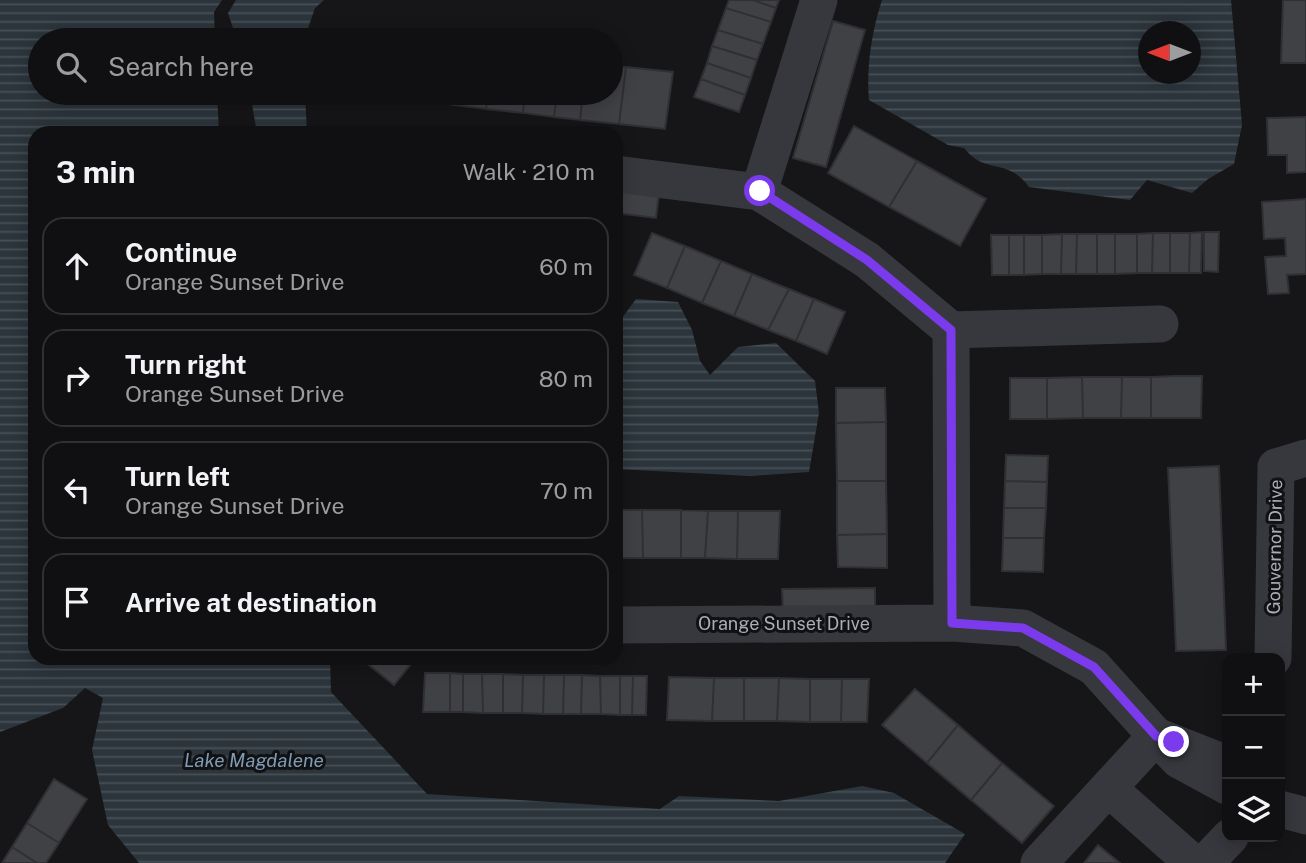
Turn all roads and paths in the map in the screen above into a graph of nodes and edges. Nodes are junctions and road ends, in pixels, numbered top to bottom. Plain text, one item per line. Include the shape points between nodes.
1 (819, 0) edge
2 (623, 175) edge
3 (760, 191) junction
4 (1160, 324) dead end
5 (951, 330) junction
6 (1306, 458) edge
7 (952, 623) junction
8 (623, 625) edge
9 (1273, 653) edge
10 (1156, 736) junction
11 (1222, 762) edge
12 (1222, 783) edge
13 (1285, 785) edge
14 (1108, 788) junction
15 (1306, 790) edge
16 (1285, 810) edge
17 (1306, 816) edge
18 (1225, 842) edge
19 (1040, 863) edge
20 (1193, 863) edge
21 (1205, 863) edge

1 - 3 street
2 - 3 street
3 - 5 street via 867,260
4 - 5 street
5 - 7 street
6 - 9 street, Gouvernor Drive via 1276,467
7 - 8 street, Orange Sunset Drive
7 - 10 street, Orange Sunset Drive via 1023,628 1094,667
10 - 11 street, Orange Sunset Drive
10 - 12 street, Orange Sunset Drive via 1180,760
10 - 14 street
13 - 15 street
14 - 19 street
14 - 20 street
16 - 17 street
18 - 21 street

